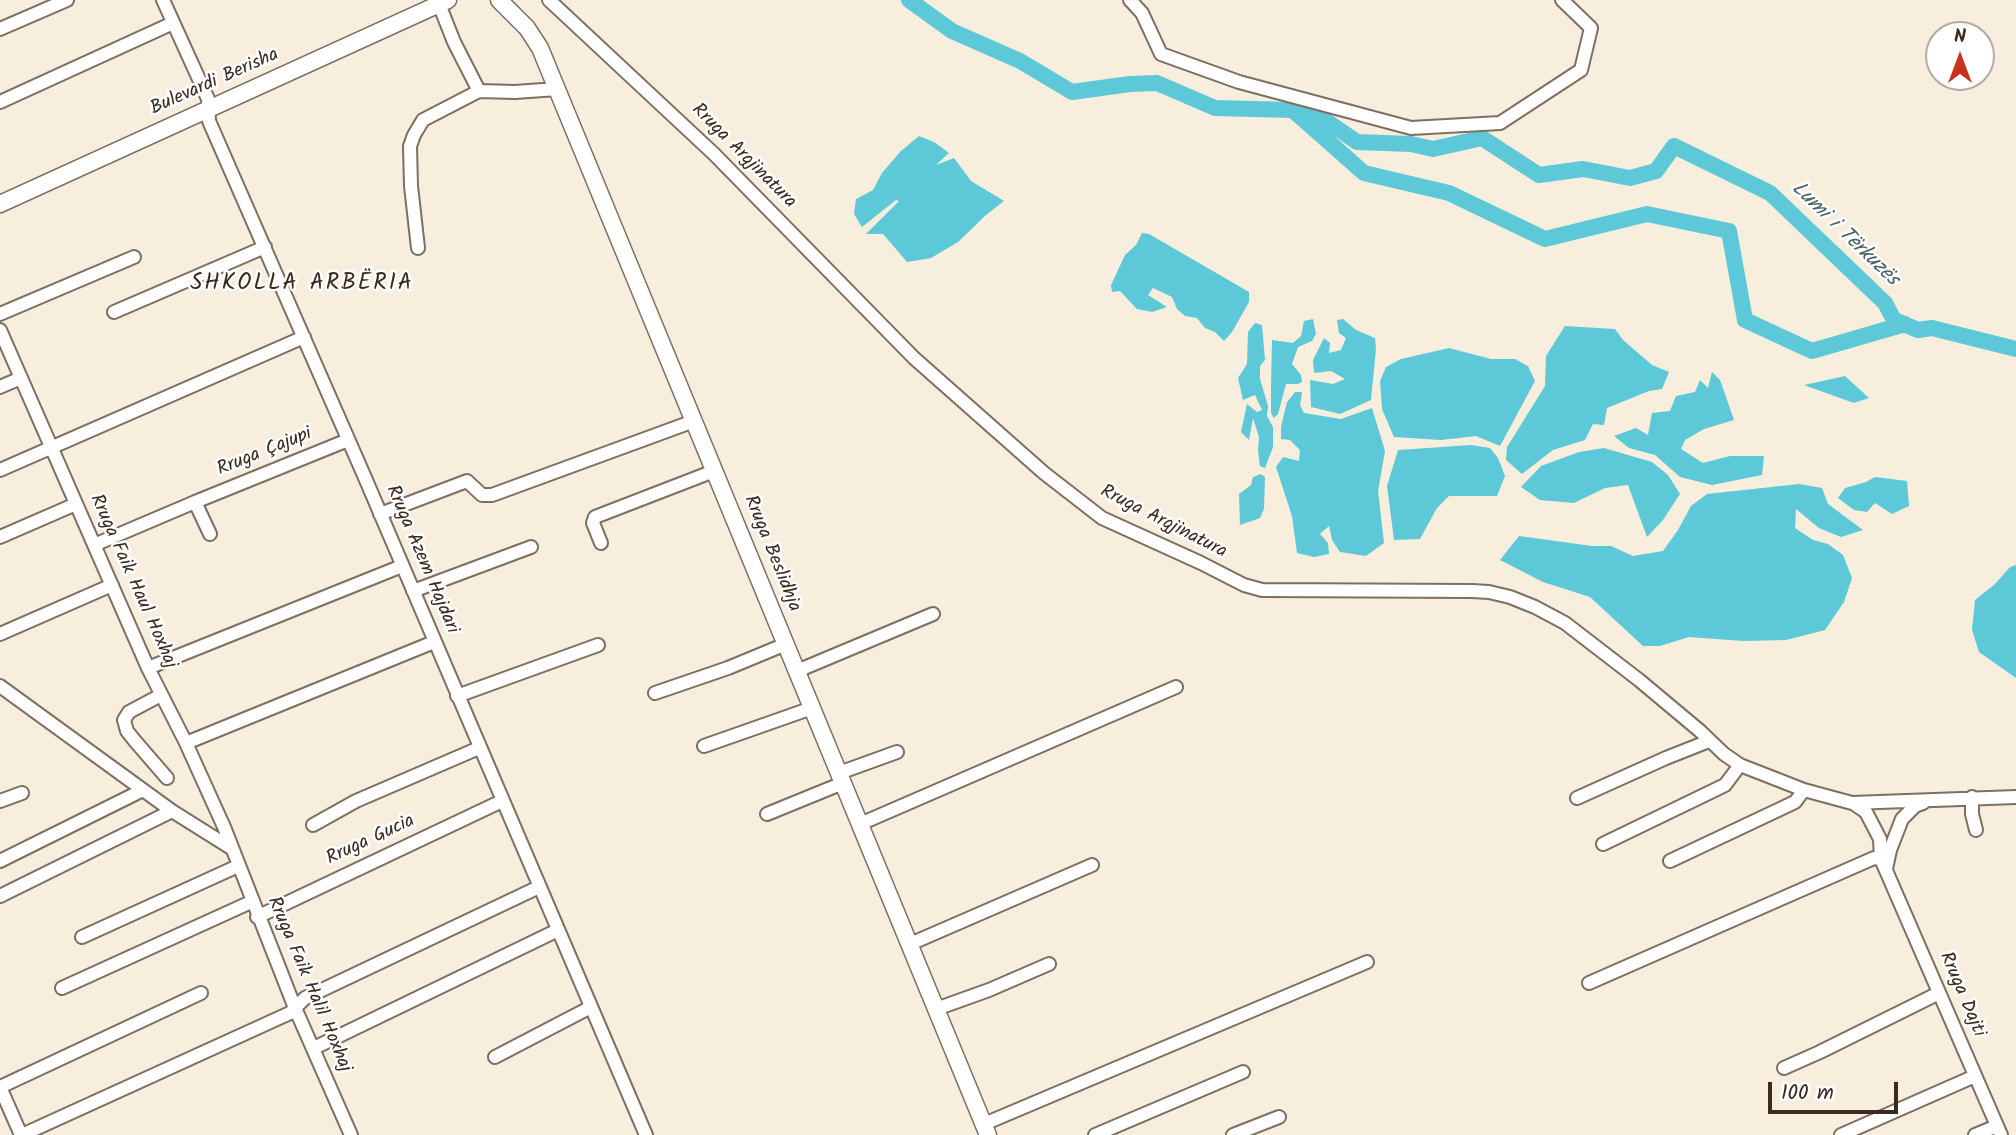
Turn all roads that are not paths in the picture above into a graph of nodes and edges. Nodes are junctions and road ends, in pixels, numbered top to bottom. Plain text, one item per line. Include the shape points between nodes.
1 (67, 0) edge
2 (163, 0) edge
3 (549, 0) edge
4 (1130, 0) edge
5 (1562, 0) edge
6 (444, 2) edge
7 (504, 3) edge
8 (173, 23) junction
9 (0, 29) edge
10 (557, 89) junction
11 (479, 91) junction
12 (0, 102) edge
13 (209, 109) junction
14 (0, 204) edge
15 (265, 247) junction
16 (418, 248) dead end
17 (134, 257) dead end
18 (114, 312) dead end
19 (0, 314) edge
20 (0, 330) edge
21 (304, 337) junction
22 (21, 378) junction
23 (0, 387) edge
24 (694, 421) junction
25 (348, 439) junction
26 (52, 448) junction
27 (0, 470) edge
28 (714, 471) junction
29 (195, 502) junction
30 (76, 504) junction
31 (380, 514) junction
32 (210, 534) dead end
33 (0, 537) edge
34 (601, 543) dead end
35 (94, 545) junction
36 (531, 547) dead end
37 (402, 566) junction
38 (112, 585) junction
39 (413, 591) junction
40 (933, 614) dead end
41 (0, 634) edge
42 (434, 642) junction
43 (598, 645) dead end
44 (786, 645) junction
45 (148, 668) junction
46 (797, 671) junction
47 (0, 686) edge
48 (1176, 687) dead end
49 (655, 693) dead end
50 (161, 695) junction
51 (457, 696) junction
52 (812, 708) junction
53 (1709, 741) junction
54 (186, 743) junction
55 (704, 746) dead end
56 (479, 748) junction
57 (897, 752) dead end
58 (1740, 765) junction
59 (167, 778) dead end
60 (841, 778) junction
61 (144, 790) junction
62 (1804, 790) junction
63 (22, 793) dead end
64 (1972, 797) junction
65 (2016, 797) edge
66 (1577, 798) dead end
67 (0, 801) edge
68 (502, 801) junction
69 (1926, 801) junction
70 (1887, 802) junction
71 (1852, 803) junction
72 (172, 811) junction
73 (767, 814) dead end
74 (1900, 823) junction
75 (860, 824) junction
76 (1873, 824) junction
77 (313, 825) dead end
78 (1976, 830) dead end
79 (1603, 844) dead end
80 (232, 848) junction
81 (0, 861) edge
82 (1670, 861) dead end
83 (1884, 864) junction
84 (1092, 865) dead end
85 (238, 866) junction
86 (539, 887) junction
87 (0, 896) edge
88 (251, 902) junction
89 (257, 917) junction
90 (558, 930) junction
91 (82, 937) dead end
92 (910, 944) junction
93 (1367, 962) dead end
94 (1049, 964) dead end
95 (1589, 984) dead end
96 (62, 988) dead end
97 (201, 993) dead end
98 (1939, 993) junction
99 (591, 1007) junction
100 (295, 1008) junction
101 (936, 1009) junction
102 (314, 1048) junction
103 (495, 1057) dead end
104 (1784, 1068) dead end
105 (1243, 1072) dead end
106 (1975, 1076) junction
107 (0, 1087) edge
108 (1279, 1117) dead end
109 (986, 1130) edge
110 (1999, 1130) edge
111 (22, 1135) edge
112 (351, 1135) edge
113 (646, 1135) edge
114 (1095, 1135) edge
115 (1233, 1135) edge
116 (1841, 1135) edge
117 (1975, 1135) edge

1 - 9 street
2 - 8 street, Rruga Azem Hajdari
3 - 53 street, Rruga Argjinatura via 714,154 914,358 1102,518 1262,590 1472,591 1510,597 1565,623
4 - 5 street via 1142,13 1161,54 1239,82 1411,128 1500,123 1581,70 1591,28
6 - 11 street via 454,41
6 - 13 main road, Bulevardi Berisha
7 - 10 main road, Rruga Beslidhja via 535,38
8 - 12 street
8 - 13 street, Rruga Azem Hajdari
10 - 11 street
10 - 24 main road, Rruga Beslidhja
11 - 16 street via 423,120 414,135 410,163
13 - 14 main road, Bulevardi Berisha
13 - 15 street, Rruga Azem Hajdari via 209,121
15 - 18 street
15 - 21 street, Rruga Azem Hajdari
17 - 19 street
20 - 22 street, Rruga Faik Haul Hoxhaj
21 - 25 street, Rruga Azem Hajdari
21 - 26 street
22 - 23 street
22 - 26 street, Rruga Faik Haul Hoxhaj
24 - 28 main road, Rruga Beslidhja
24 - 31 street via 492,495 482,495 471,483 462,482
25 - 29 street, Rruga Çajupi
25 - 31 street, Rruga Azem Hajdari
26 - 27 street
26 - 30 street, Rruga Faik Haul Hoxhaj
28 - 34 street via 594,517
28 - 44 main road, Rruga Beslidhja
29 - 32 street
29 - 35 street, Rruga Çajupi
30 - 33 street
30 - 35 street, Rruga Faik Haul Hoxhaj
31 - 37 street, Rruga Azem Hajdari
35 - 38 street, Rruga Faik Haul Hoxhaj
36 - 39 street
37 - 39 street, Rruga Azem Hajdari
37 - 45 street
38 - 41 street
38 - 45 street, Rruga Faik Haul Hoxhaj
39 - 42 street, Rruga Azem Hajdari
40 - 46 street
42 - 51 street, Rruga Azem Hajdari
42 - 54 street
43 - 51 street
44 - 46 main road, Rruga Beslidhja
44 - 49 street
45 - 50 street, Rruga Faik Haul Hoxhaj
46 - 52 main road, Rruga Beslidhja
47 - 61 street
48 - 75 street
50 - 54 street, Rruga Faik Haul Hoxhaj
50 - 59 street via 129,712 124,720 127,731
51 - 56 street, Rruga Azem Hajdari
52 - 55 street
52 - 60 main road, Rruga Beslidhja
53 - 58 street, Rruga Argjinatura
53 - 66 street
54 - 80 street, Rruga Faik Haul Hoxhaj
56 - 68 street, Rruga Azem Hajdari
56 - 77 street via 356,801
57 - 60 street
58 - 62 street, Rruga Argjinatura
58 - 79 street via 1726,785
60 - 73 street
60 - 75 main road, Rruga Beslidhja
61 - 72 street
61 - 81 street
62 - 71 street, Rruga Argjinatura
62 - 82 street via 1795,802
63 - 67 street
64 - 65 street
64 - 69 street
64 - 78 street
68 - 86 street, Rruga Azem Hajdari
68 - 89 street, Rruga Gucia
69 - 70 street
69 - 74 street
70 - 71 street
70 - 74 street via 1900,809
70 - 76 street via 1874,809
71 - 76 street via 1866,811
72 - 80 street
72 - 87 street
74 - 76 street via 1885,833
74 - 83 street
75 - 92 main road, Rruga Beslidhja
76 - 83 street, Rruga Dajti via 1881,839
80 - 85 street, Rruga Faik Halil Hoxhaj
83 - 95 street via 1874,858
83 - 98 street, Rruga Dajti
84 - 92 street
85 - 88 street, Rruga Faik Halil Hoxhaj
85 - 91 street
86 - 90 street, Rruga Azem Hajdari
86 - 100 street via 305,998
88 - 89 street, Rruga Faik Halil Hoxhaj
88 - 96 street
89 - 100 street, Rruga Faik Halil Hoxhaj
90 - 99 street, Rruga Azem Hajdari
90 - 102 street
92 - 101 main road, Rruga Beslidhja
93 - 109 street
94 - 101 street
97 - 107 street
98 - 104 street
98 - 106 street, Rruga Dajti
99 - 103 street
99 - 113 street, Rruga Azem Hajdari
100 - 102 street, Rruga Faik Halil Hoxhaj
100 - 111 street
101 - 109 main road, Rruga Beslidhja
102 - 112 street, Rruga Faik Halil Hoxhaj
105 - 114 street
106 - 110 street, Rruga Dajti
106 - 116 street
107 - 111 street
108 - 115 street
110 - 117 street

